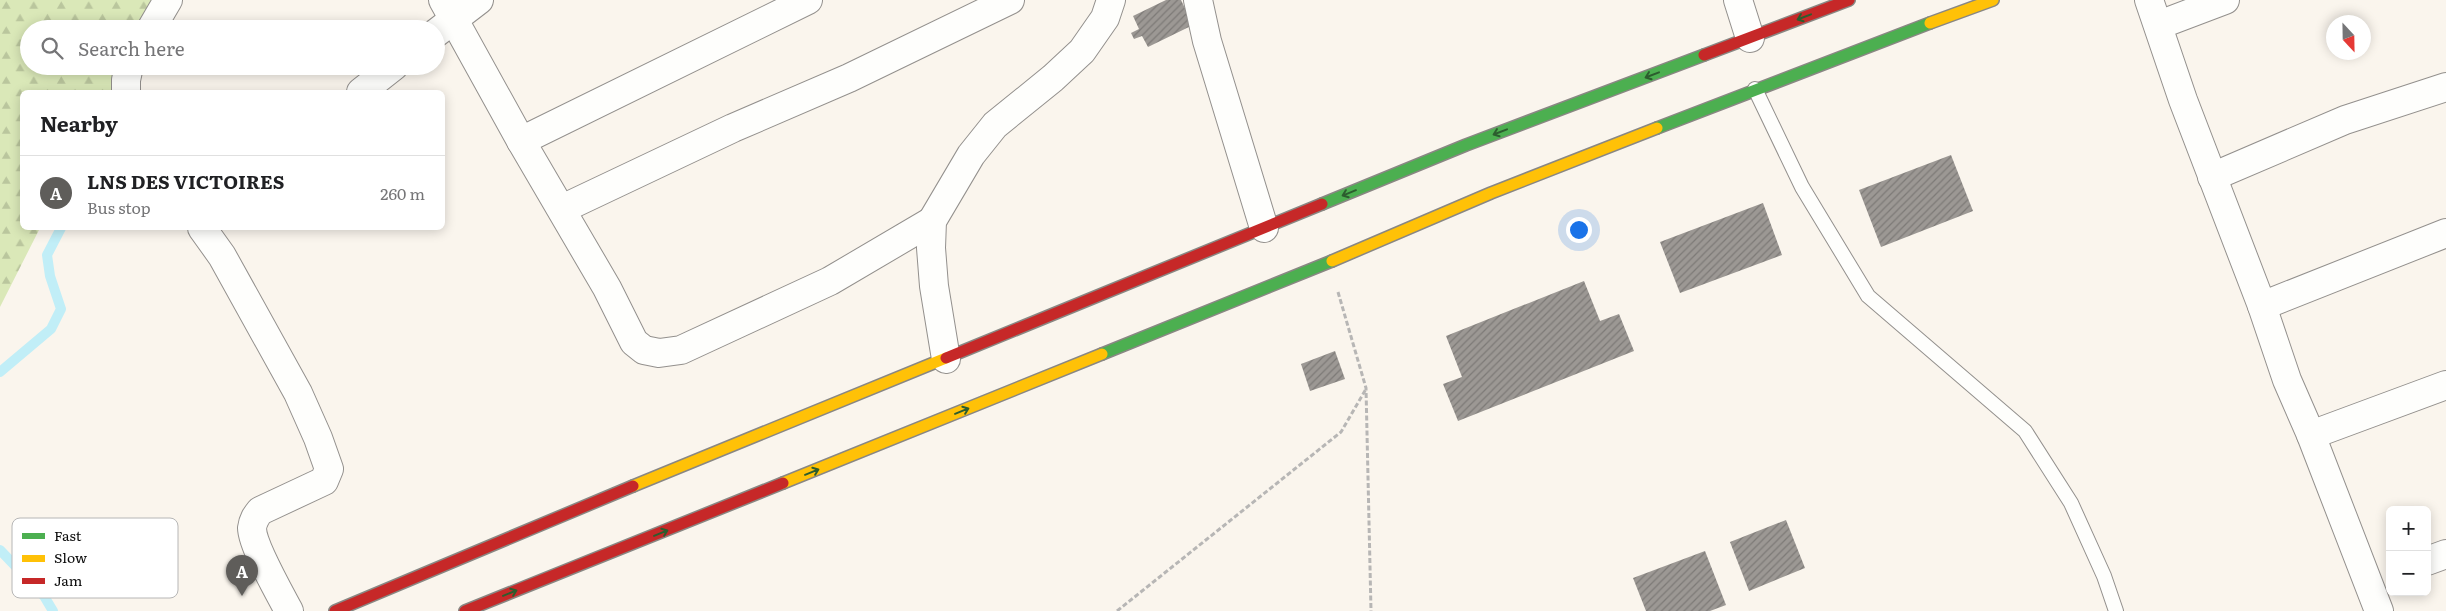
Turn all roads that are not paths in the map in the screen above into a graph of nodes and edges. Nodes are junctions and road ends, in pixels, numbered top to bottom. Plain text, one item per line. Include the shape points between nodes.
1 (168, 0) edge
2 (479, 0) edge
3 (808, 0) edge
4 (1010, 0) edge
5 (1111, 0) edge
6 (1198, 0) edge
7 (1738, 0) edge
8 (1849, 0) edge
9 (1993, 0) edge
10 (2149, 0) edge
11 (2224, 0) edge
12 (444, 18) edge
13 (156, 20) edge
14 (2159, 25) junction
15 (1750, 38) junction
16 (127, 75) edge
17 (382, 75) edge
18 (2446, 87) edge
19 (1755, 89) junction
20 (126, 90) edge
21 (363, 90) edge
22 (521, 141) junction
23 (2212, 177) junction
24 (562, 209) junction
25 (932, 222) junction
26 (1264, 228) junction
27 (203, 230) edge
28 (2446, 233) edge
29 (2262, 306) junction
30 (946, 359) junction
31 (2446, 385) edge
32 (2311, 435) junction
33 (2446, 554) edge
34 (2431, 560) edge
35 (2380, 581) edge
36 (289, 611) edge
37 (335, 611) edge
38 (465, 611) edge
39 (2116, 611) edge
40 (2379, 611) edge

1 - 13 street
2 - 12 street
3 - 22 street
4 - 24 street via 849,78 733,128
5 - 25 street via 1105,18 1082,51 995,125 971,155
6 - 26 street
7 - 15 street
8 -> 15 street
9 - 19 street
10 - 14 street
11 - 14 street
12 - 22 street
14 - 23 street
15 -> 26 street via 1466,145
16 - 20 street
17 - 21 street
18 - 23 street via 2345,120
38 -> 19 street via 1330,262 1491,193
19 - 39 lane via 1802,187 1868,296 2025,431 2071,503
22 - 24 street
23 - 29 street
24 - 25 street via 634,342 644,350 659,353 681,350 830,281
25 - 30 street via 934,286
26 - 30 street
27 - 36 street via 222,256 298,393 329,469 324,481 260,511 254,518 252,530 256,544
28 - 29 street
29 - 32 street via 2286,380
30 - 37 street
31 - 32 street
32 - 35 street
33 - 34 street
35 - 40 street

